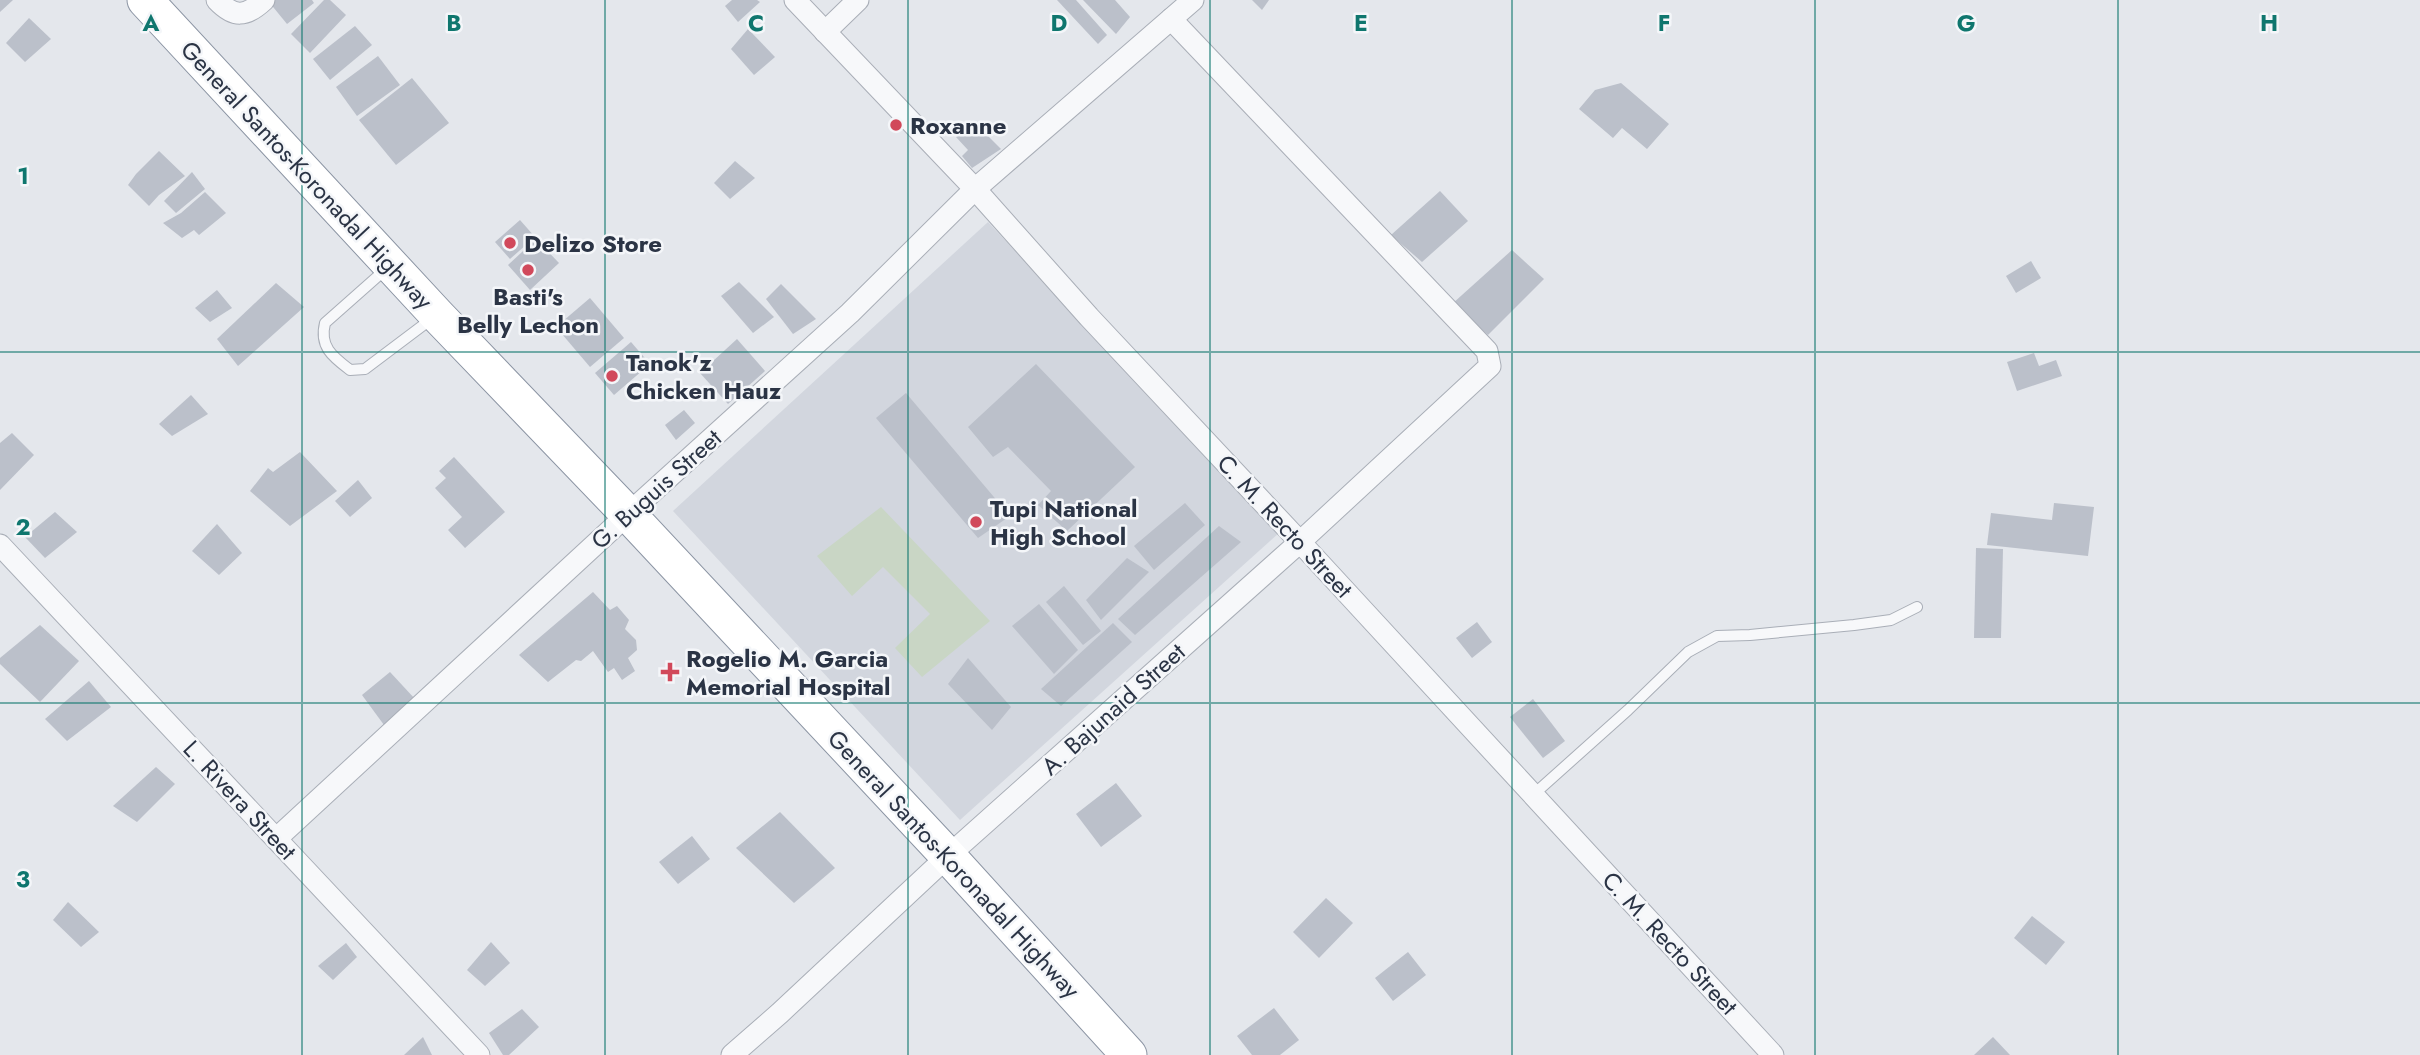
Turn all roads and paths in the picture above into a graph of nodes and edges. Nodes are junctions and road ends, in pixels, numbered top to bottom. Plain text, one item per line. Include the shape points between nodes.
1 (145, 0) edge
2 (217, 0) edge
3 (264, 0) edge
4 (795, 0) edge
5 (858, 0) edge
6 (1192, 0) edge
7 (1171, 19) junction
8 (825, 32) junction
9 (975, 189) junction
10 (392, 264) junction
11 (437, 315) junction
12 (628, 514) junction
13 (1300, 541) junction
14 (0, 545) edge
15 (1917, 607) dead end
16 (1533, 795) junction
17 (277, 838) junction
18 (947, 856) junction
19 (479, 1055) edge
20 (732, 1055) edge
21 (1129, 1055) edge
22 (1773, 1055) edge

1 - 10 highway, General Santos-Koronadal Highway
2 - 3 street via 226,10 239,14 253,11
4 - 8 street, C. M. Recto Street
5 - 8 street
6 - 7 street, G. Buguis Street
7 - 9 street, G. Buguis Street
7 - 13 street, A. Bajunaid Street via 1491,361 1488,369
8 - 9 street, C. M. Recto Street
9 - 12 street, G. Buguis Street via 850,313
9 - 13 street, C. M. Recto Street via 1088,317
10 - 11 highway, General Santos-Koronadal Highway
10 - 11 lane via 325,323 322,333 330,354 350,370 365,369
11 - 12 highway, General Santos-Koronadal Highway
12 - 17 street, G. Buguis Street
12 - 18 highway, General Santos-Koronadal Highway
13 - 16 street, C. M. Recto Street
13 - 18 street, A. Bajunaid Street
14 - 17 street, L. Rivera Street
15 - 16 lane via 1891,620 1717,636 1688,652
16 - 22 street, C. M. Recto Street
17 - 19 street, L. Rivera Street
18 - 20 street, A. Bajunaid Street
18 - 21 highway, General Santos-Koronadal Highway

